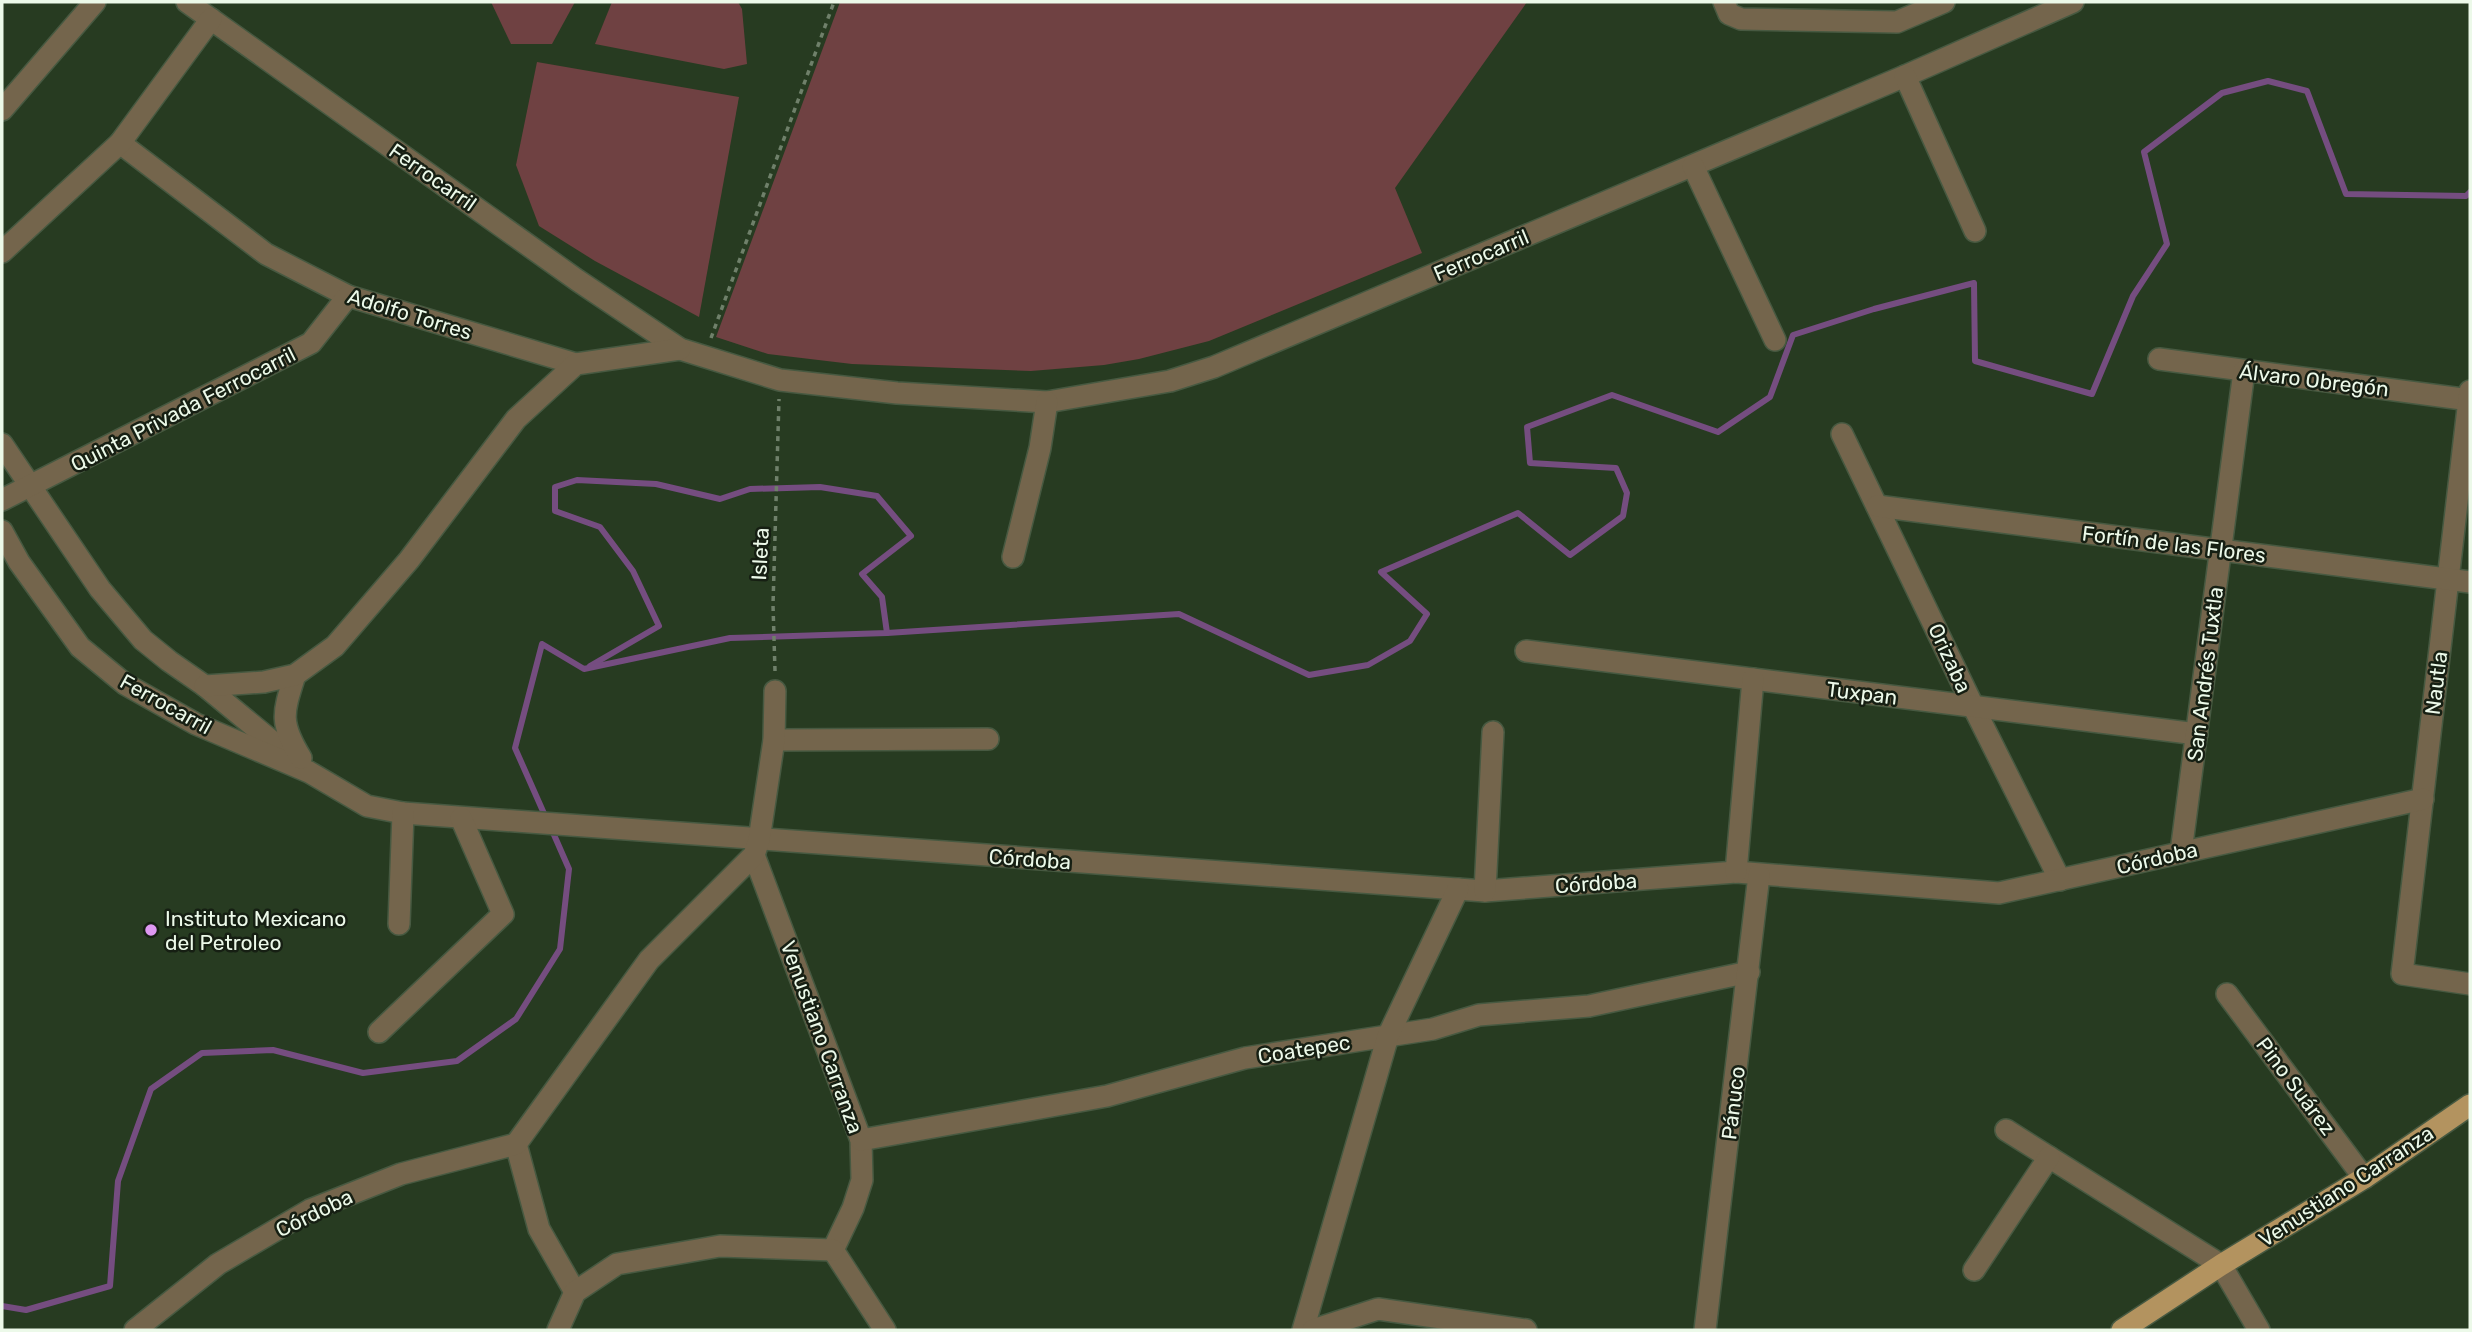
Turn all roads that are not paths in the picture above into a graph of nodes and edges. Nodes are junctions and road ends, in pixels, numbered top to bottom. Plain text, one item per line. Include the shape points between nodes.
1 (95, 2) edge
2 (187, 2) edge
3 (1724, 2) edge
4 (1944, 2) edge
5 (2073, 2) edge
6 (211, 19) junction
7 (1905, 76) junction
8 (2, 110) edge
9 (120, 143) junction
10 (1693, 166) junction
11 (1975, 231) dead end
12 (2, 252) edge
13 (348, 296) junction
14 (1775, 340) dead end
15 (680, 349) junction
16 (2159, 359) dead end
17 (576, 364) junction
18 (2244, 371) junction
19 (2470, 397) edge
20 (1047, 402) junction
21 (1842, 434) dead end
22 (2, 444) edge
23 (31, 487) junction
24 (2, 500) edge
25 (1877, 506) junction
26 (2, 531) edge
27 (2221, 550) junction
28 (1013, 557) dead end
29 (2448, 579) junction
30 (2470, 582) edge
31 (1526, 651) dead end
32 (295, 675) junction
33 (1753, 680) junction
34 (205, 686) junction
35 (775, 691) road end
36 (1973, 706) junction
37 (1493, 732) dead end
38 (2197, 734) junction
39 (988, 739) dead end
40 (774, 740) junction
41 (309, 772) junction
42 (2423, 799) junction
43 (403, 813) junction
44 (461, 818) junction
45 (621, 830) joint
46 (757, 847) junction
47 (2181, 852) junction
48 (1737, 872) junction
49 (1759, 875) junction
50 (2060, 880) junction
51 (1458, 889) junction
52 (1485, 891) junction
53 (400, 924) dead end
54 (1749, 972) junction
55 (2470, 984) edge
56 (2227, 994) dead end
57 (379, 1032) dead end
58 (1388, 1036) junction
59 (2470, 1105) edge
60 (2006, 1130) dead end
61 (861, 1140) junction
62 (516, 1144) junction
63 (2049, 1157) junction
64 (2364, 1178) junction
65 (833, 1250) junction
66 (2221, 1265) junction
67 (1974, 1270) dead end
68 (575, 1292) junction
69 (135, 1330) edge
70 (558, 1330) edge
71 (884, 1330) edge
72 (1303, 1330) edge
73 (1313, 1330) edge
74 (1526, 1330) edge
75 (1705, 1330) edge
76 (2122, 1330) edge
77 (2259, 1330) edge

1 - 8 street
2 - 6 street, Ferrocarril
3 - 4 street via 1729,14 1741,19 1897,22
5 - 7 street, Ferrocarril
6 - 9 street
6 - 15 street, Ferrocarril
7 - 10 street, Ferrocarril
7 - 11 street
9 - 12 street
9 - 13 street, Adolfo Torres via 266,254
10 - 14 street
10 - 20 street, Ferrocarril via 1214,367 1170,381
13 - 17 street, Adolfo Torres
13 - 23 street, Quinta Privada Ferrocarril via 311,343
15 - 17 street, Ferrocarril
15 - 20 street, Ferrocarril via 780,380
16 - 18 street, Álvaro Obregón
17 - 32 street, Ferrocarril via 516,419 409,560 335,646
18 - 19 street, Álvaro Obregón
18 - 27 street, San Andrés Tuxtla
19 - 29 street, Nautla
20 - 28 street
21 - 25 street, Orizaba
22 - 23 street, Ferrocarril
23 - 24 street, Quinta Privada Ferrocarril
23 - 34 street, Ferrocarril via 100,589 143,640
25 - 27 street, Fortín de las Flores
25 - 36 street, Orizaba
26 - 41 street, Ferrocarril via 80,647 125,684 196,724
27 - 29 street, Fortín de las Flores
27 - 38 street, San Andrés Tuxtla
29 - 30 street, Fortín de las Flores
29 - 42 street, Nautla
31 - 33 street, Tuxpan
32 - 34 street, Ferrocarril
32 - 41 street, Ferrocarril via 284,710 287,736
33 - 36 street, Tuxpan
33 - 48 street
34 - 41 street, Ferrocarril
35 - 40 street
36 - 38 street, Tuxpan
36 - 50 street, Orizaba
37 - 52 street
38 - 47 street, San Andrés Tuxtla
39 - 40 street
40 - 46 street
41 - 43 street, Ferrocarril via 366,806
42 - 47 street, Córdoba
42 - 55 street, Nautla via 2402,974
43 - 44 street, Ferrocarril
43 - 53 street
44 - 45 street, Ferrocarril
44 - 57 street via 503,914
45 - 46 street, Córdoba
46 - 51 street, Córdoba
46 - 61 street, Venustiano Carranza
46 - 62 street via 649,960
47 - 50 street, Córdoba
48 - 49 street, Córdoba
48 - 52 street, Córdoba
49 - 50 street, Córdoba via 1999,893
49 - 54 street, Pánuco
51 - 52 street, Córdoba
51 - 58 street
54 - 58 street, Coatepec via 1589,1006 1479,1015
54 - 75 street, Pánuco
56 - 64 street, Pino Suárez
58 - 61 street, Coatepec via 1245,1058 1107,1096
58 - 72 street
59 - 64 main road, Venustiano Carranza
60 - 63 street
61 - 65 street, Venustiano Carranza via 862,1180
62 - 68 street via 539,1229
62 - 69 street, Córdoba via 401,1174 310,1210 218,1264
63 - 66 street
63 - 67 street
64 - 66 main road, Venustiano Carranza
65 - 68 street via 720,1246 617,1264
65 - 71 street
66 - 76 main road, Venustiano Carranza
66 - 77 street
68 - 70 street
73 - 74 street via 1378,1309

